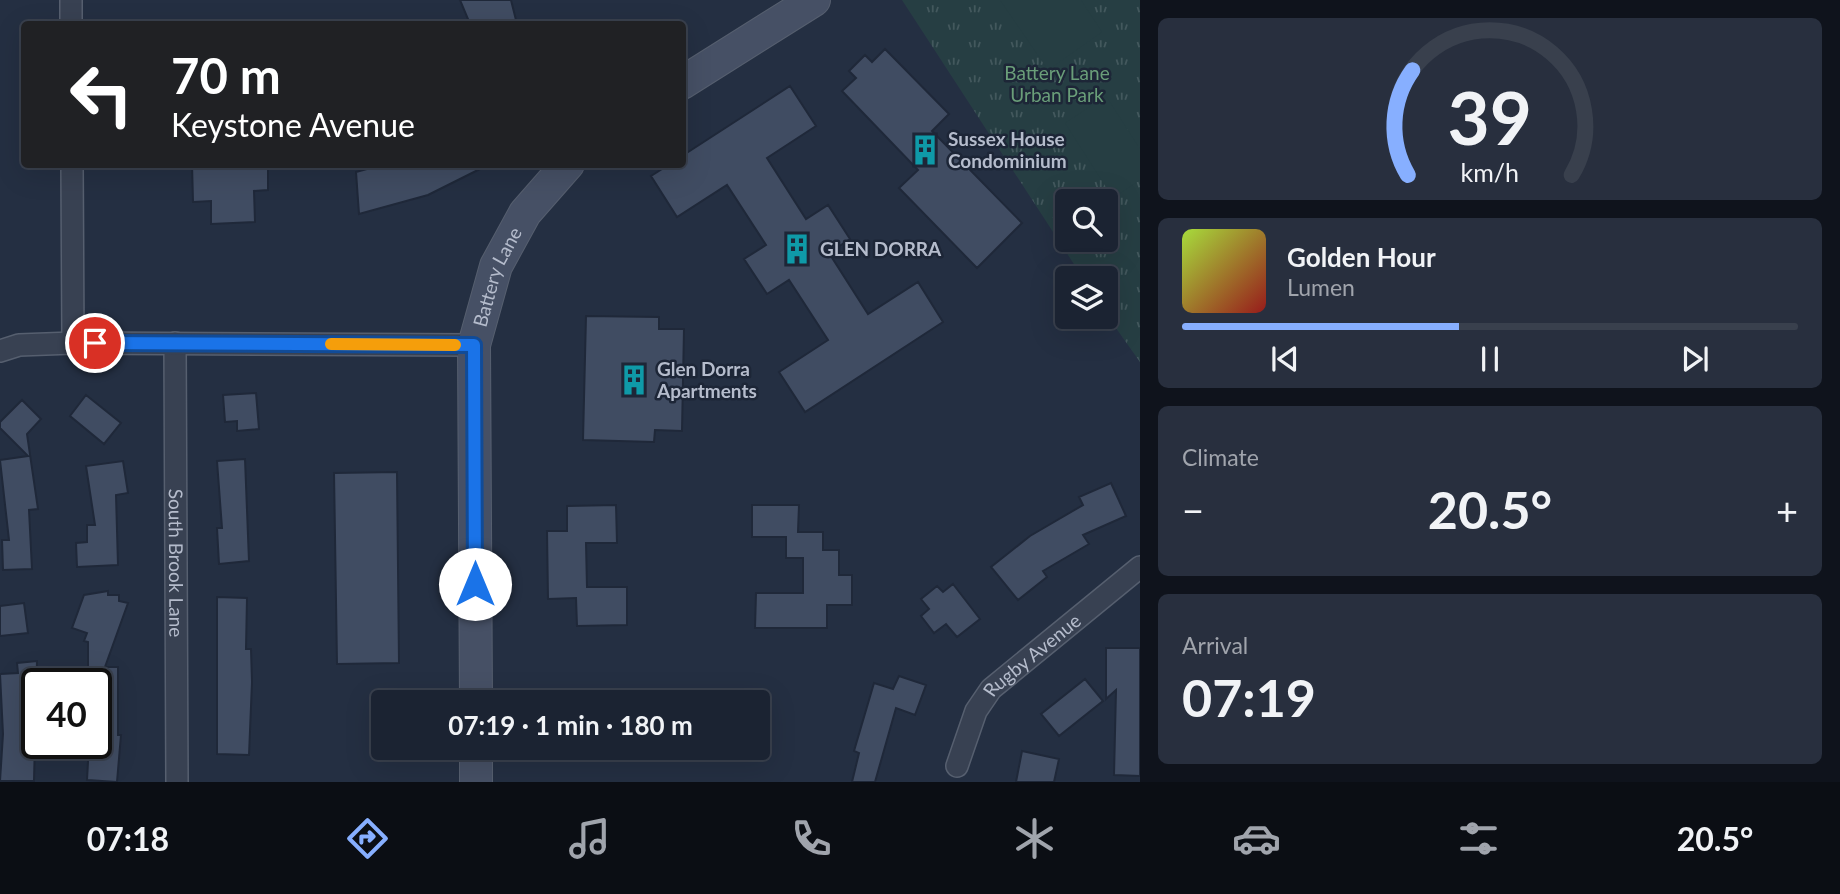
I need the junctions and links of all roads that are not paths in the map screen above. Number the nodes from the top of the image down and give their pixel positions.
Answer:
1 (71, 0) edge
2 (814, 0) edge
3 (71, 21) edge
4 (686, 80) edge
5 (72, 168) edge
6 (564, 168) edge
7 (73, 343) junction
8 (175, 343) junction
9 (474, 345) junction
10 (0, 351) edge
11 (1140, 567) edge
12 (476, 690) edge
13 (476, 760) edge
14 (957, 766) dead end
15 (177, 782) edge
16 (476, 782) edge

1 - 3 street
2 - 4 street
5 - 7 street
6 - 9 street, Battery Lane
7 - 8 street
7 - 10 street
8 - 9 street
8 - 15 street, South Brook Lane
9 - 12 street, Battery Lane
11 - 14 street, Rugby Avenue
13 - 16 street

